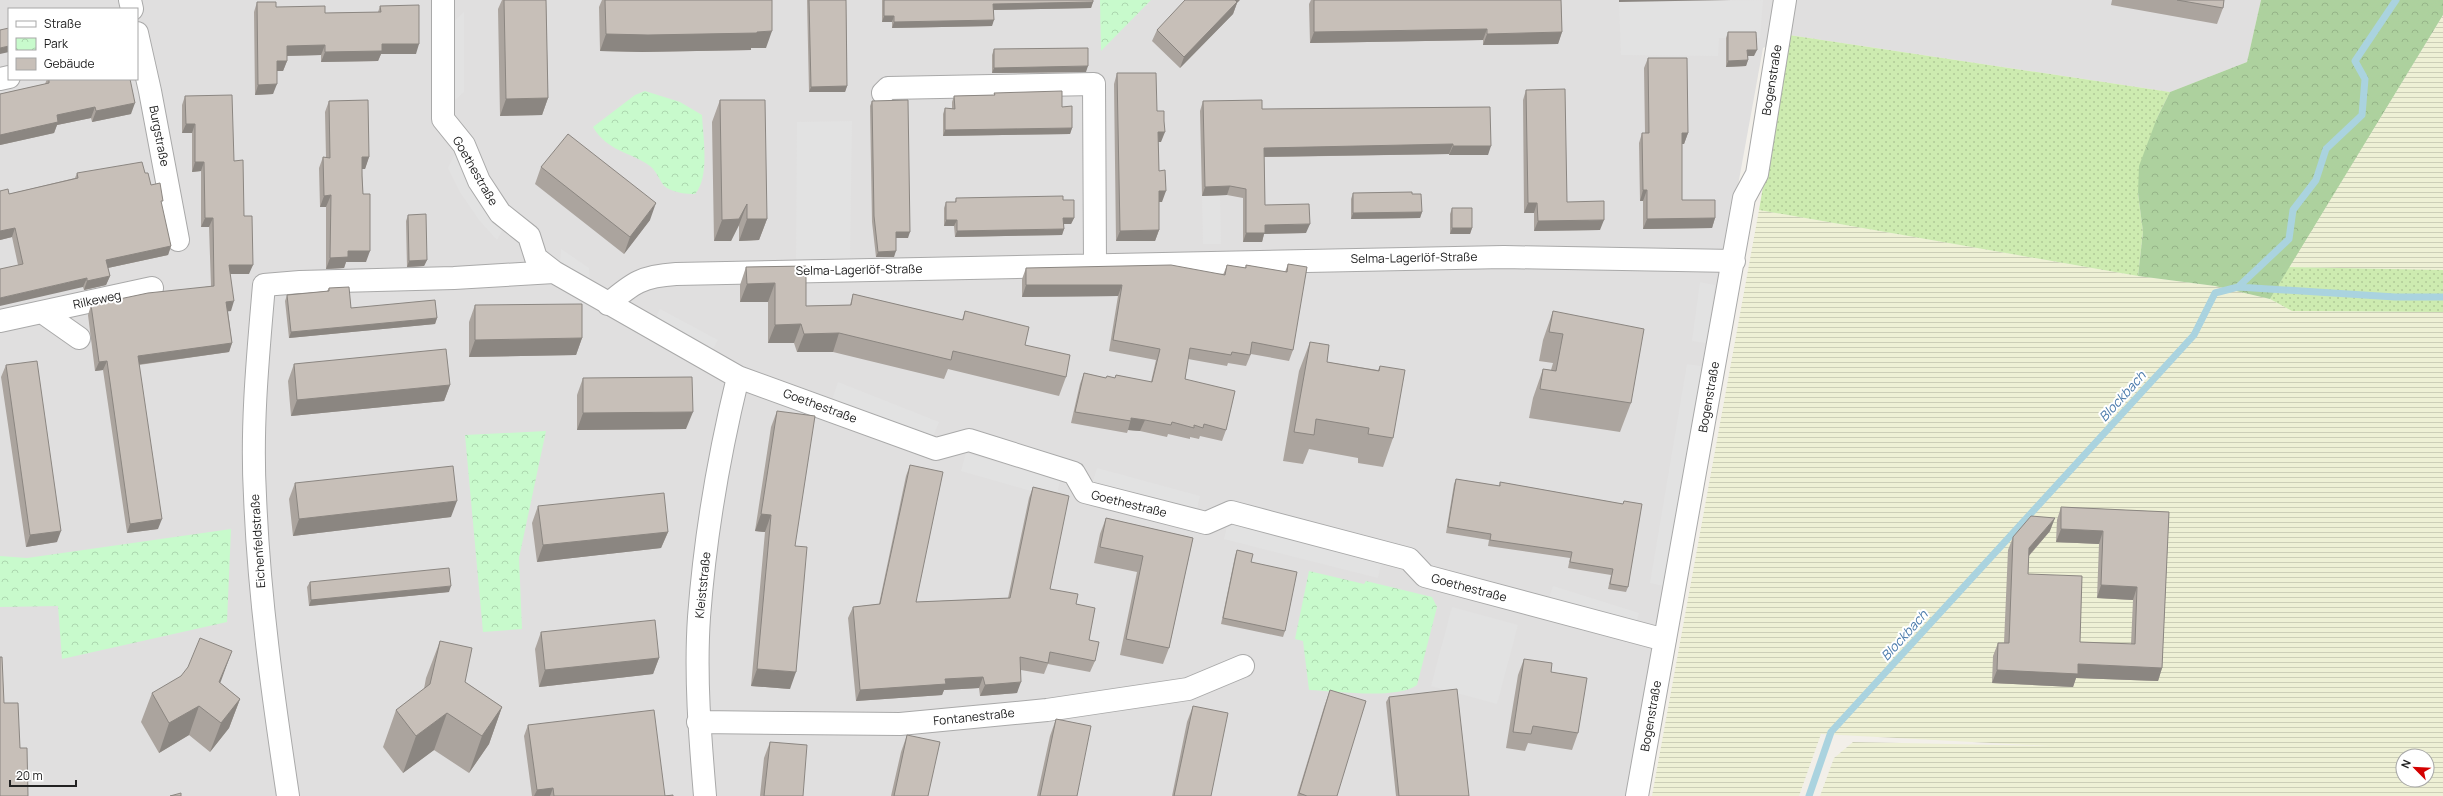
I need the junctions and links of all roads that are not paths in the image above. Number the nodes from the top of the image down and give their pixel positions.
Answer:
1 (443, 0) edge
2 (1785, 0) edge
3 (138, 43) edge
4 (883, 93) dead end
5 (178, 240) dead end
6 (1734, 261) junction
7 (1095, 264) junction
8 (554, 272) junction
9 (152, 288) dead end
10 (608, 304) junction
11 (42, 312) junction
12 (0, 321) edge
13 (79, 338) dead end
14 (738, 377) junction
15 (1665, 640) junction
16 (1243, 666) dead end
17 (698, 722) junction
18 (288, 796) edge
19 (705, 796) edge
20 (1637, 796) edge

1 - 8 street, Goethestraße
2 - 6 street, Bogenstraße
3 - 5 street, Burgstraße
4 - 7 street
6 - 7 street, Selma-Lagerlöf-Straße
6 - 15 street, Bogenstraße
7 - 10 street, Selma-Lagerlöf-Straße
8 - 10 street, Goethestraße
8 - 18 street, Eichenfeldstraße
9 - 11 street, Rilkeweg
10 - 14 street, Goethestraße
11 - 12 street, Rilkeweg
11 - 13 street
14 - 15 street, Goethestraße
14 - 17 street, Kleiststraße
15 - 20 street, Bogenstraße
16 - 17 street, Fontanestraße
17 - 19 street, Kleiststraße

